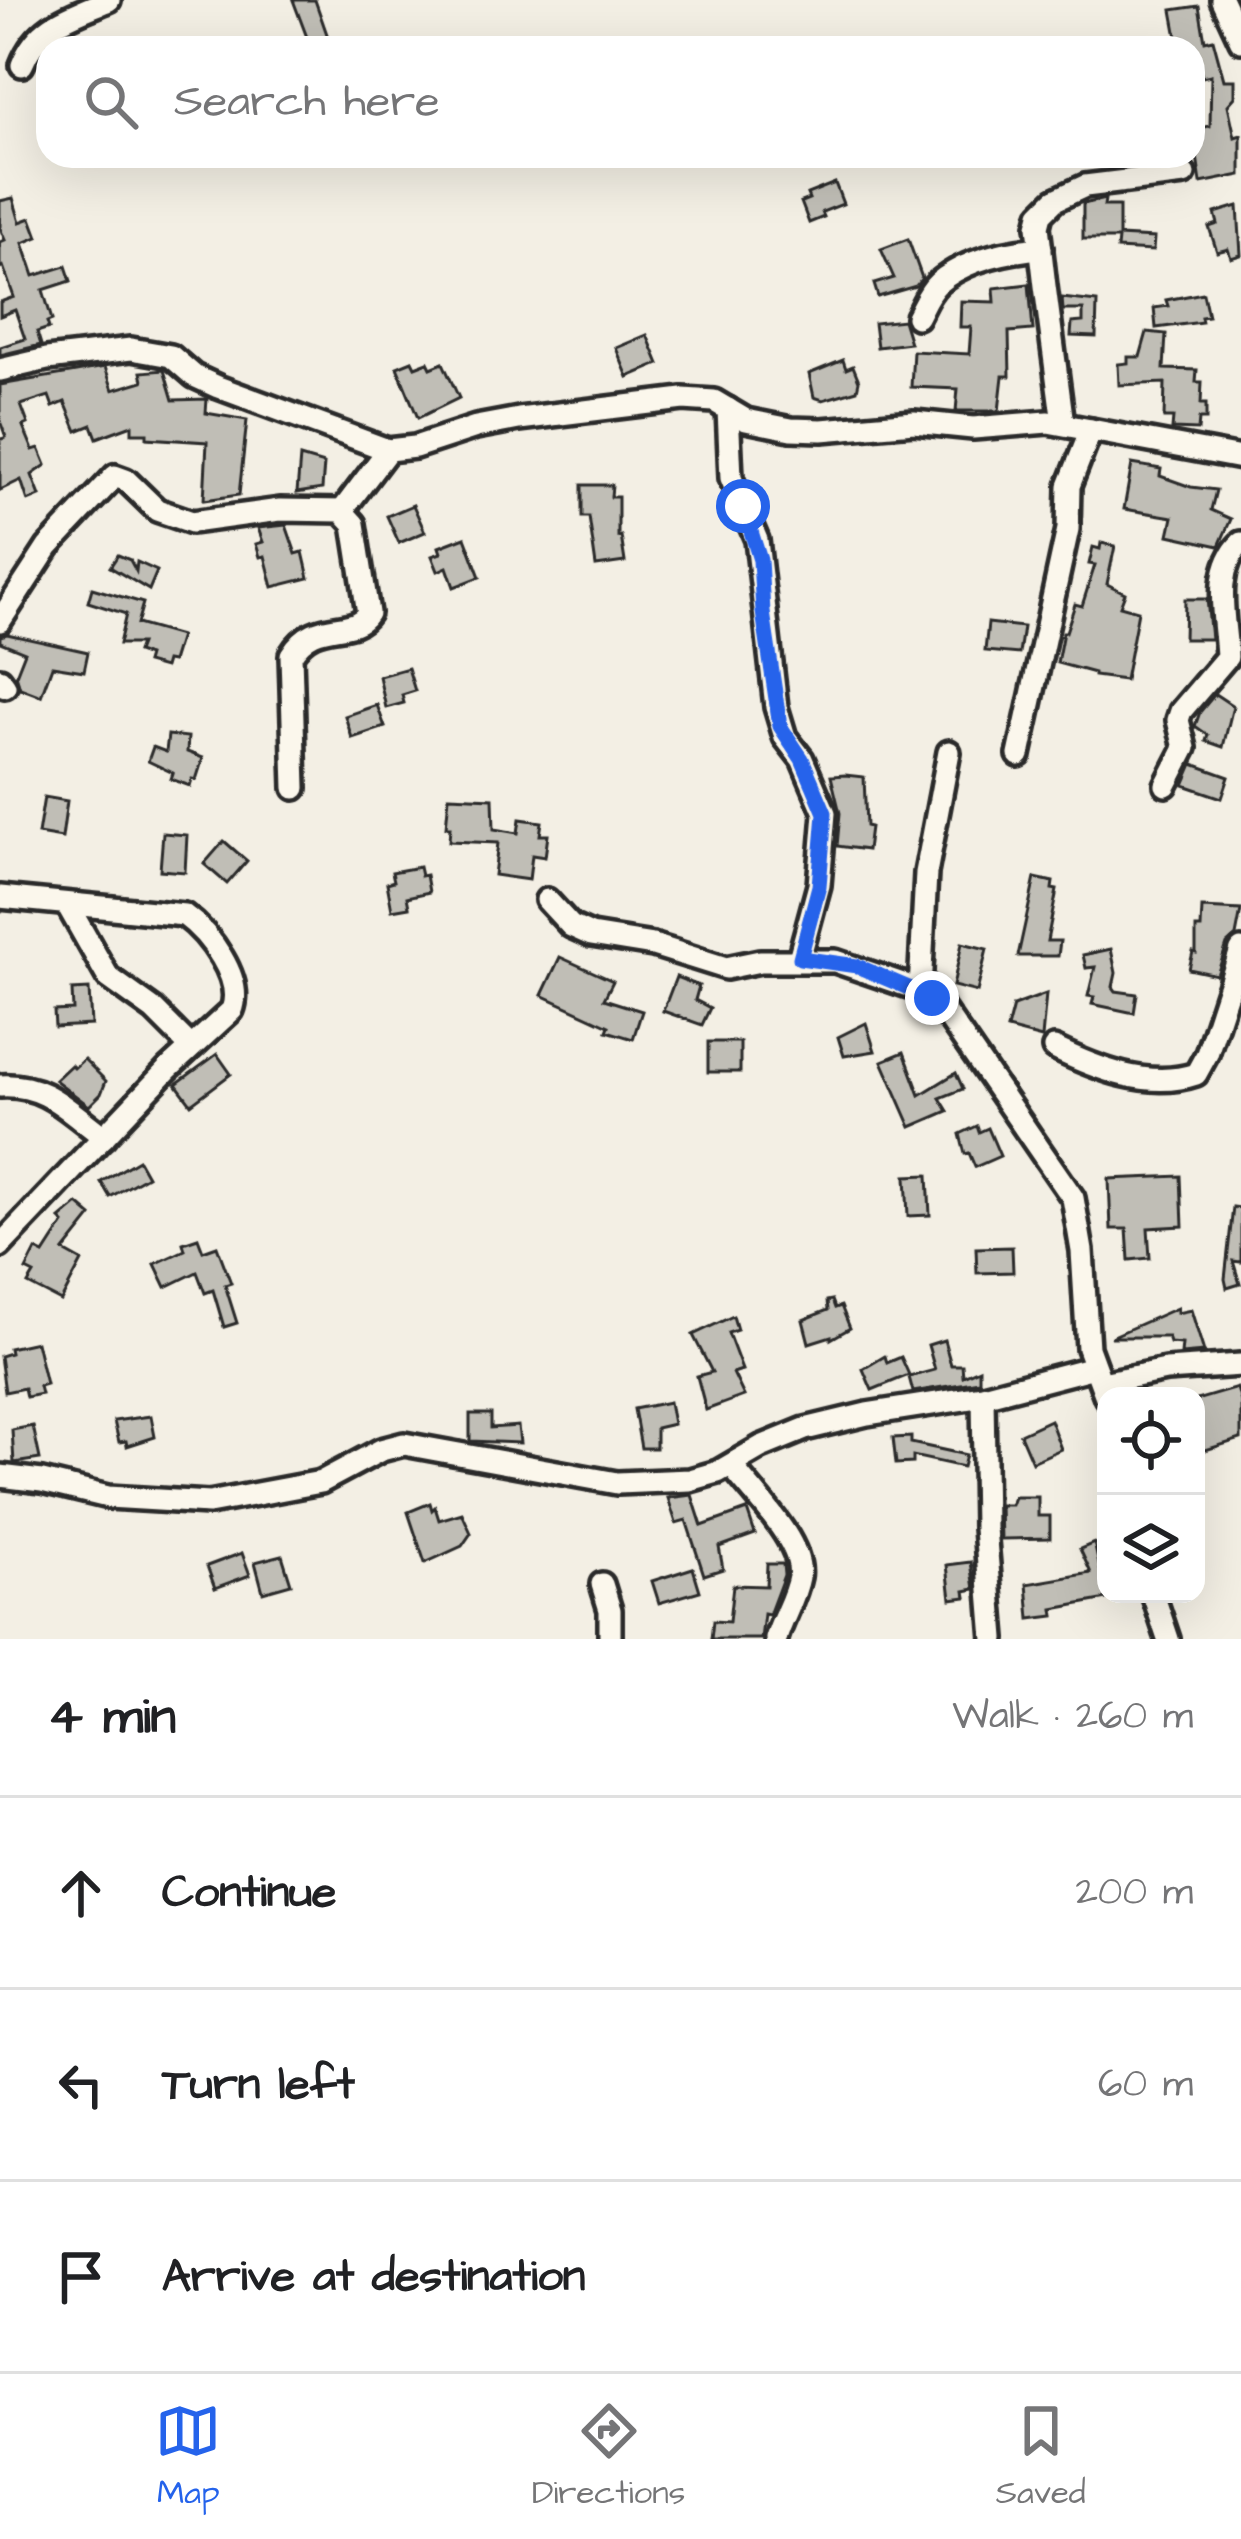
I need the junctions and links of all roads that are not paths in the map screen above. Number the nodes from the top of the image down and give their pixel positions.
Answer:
1 (109, 0) edge
2 (1222, 0) edge
3 (39, 36) edge
4 (36, 41) edge
5 (1241, 41) edge
6 (22, 65) dead end
7 (1184, 174) dead end
8 (1041, 248) junction
9 (917, 317) dead end
10 (0, 370) edge
11 (728, 409) junction
12 (1063, 424) junction
13 (1091, 430) junction
14 (388, 450) junction
15 (1241, 458) edge
16 (342, 511) junction
17 (1241, 544) edge
18 (0, 621) edge
19 (949, 752) dead end
20 (1019, 755) dead end
21 (1166, 785) dead end
22 (295, 788) dead end
23 (0, 897) edge
24 (547, 900) dead end
25 (68, 906) junction
26 (1241, 950) edge
27 (800, 958) junction
28 (920, 990) junction
29 (191, 1048) junction
30 (1054, 1048) dead end
31 (0, 1086) edge
32 (104, 1137) junction
33 (0, 1246) edge
34 (1241, 1365) edge
35 (1100, 1383) edge
36 (983, 1396) junction
37 (732, 1466) junction
38 (0, 1476) edge
39 (602, 1584) dead end
40 (1157, 1603) edge
41 (610, 1639) edge
42 (776, 1639) edge
43 (994, 1639) edge
44 (1168, 1639) edge

1 - 3 street
2 - 5 street
4 - 6 street
7 - 8 street
8 - 9 street
8 - 12 street
10 - 14 street
11 - 12 street
11 - 14 street
11 - 27 street
12 - 13 street
13 - 15 street
13 - 20 street
14 - 16 street
16 - 18 street
16 - 22 street
17 - 21 street
19 - 28 street
23 - 25 street
24 - 27 street
25 - 29 street
25 - 29 street
26 - 30 street
27 - 28 street
28 - 35 street
29 - 32 street
31 - 32 street
32 - 33 street
34 - 35 street
35 - 36 street
36 - 37 street
36 - 43 street
37 - 38 street
37 - 42 street
39 - 41 street
40 - 44 street

